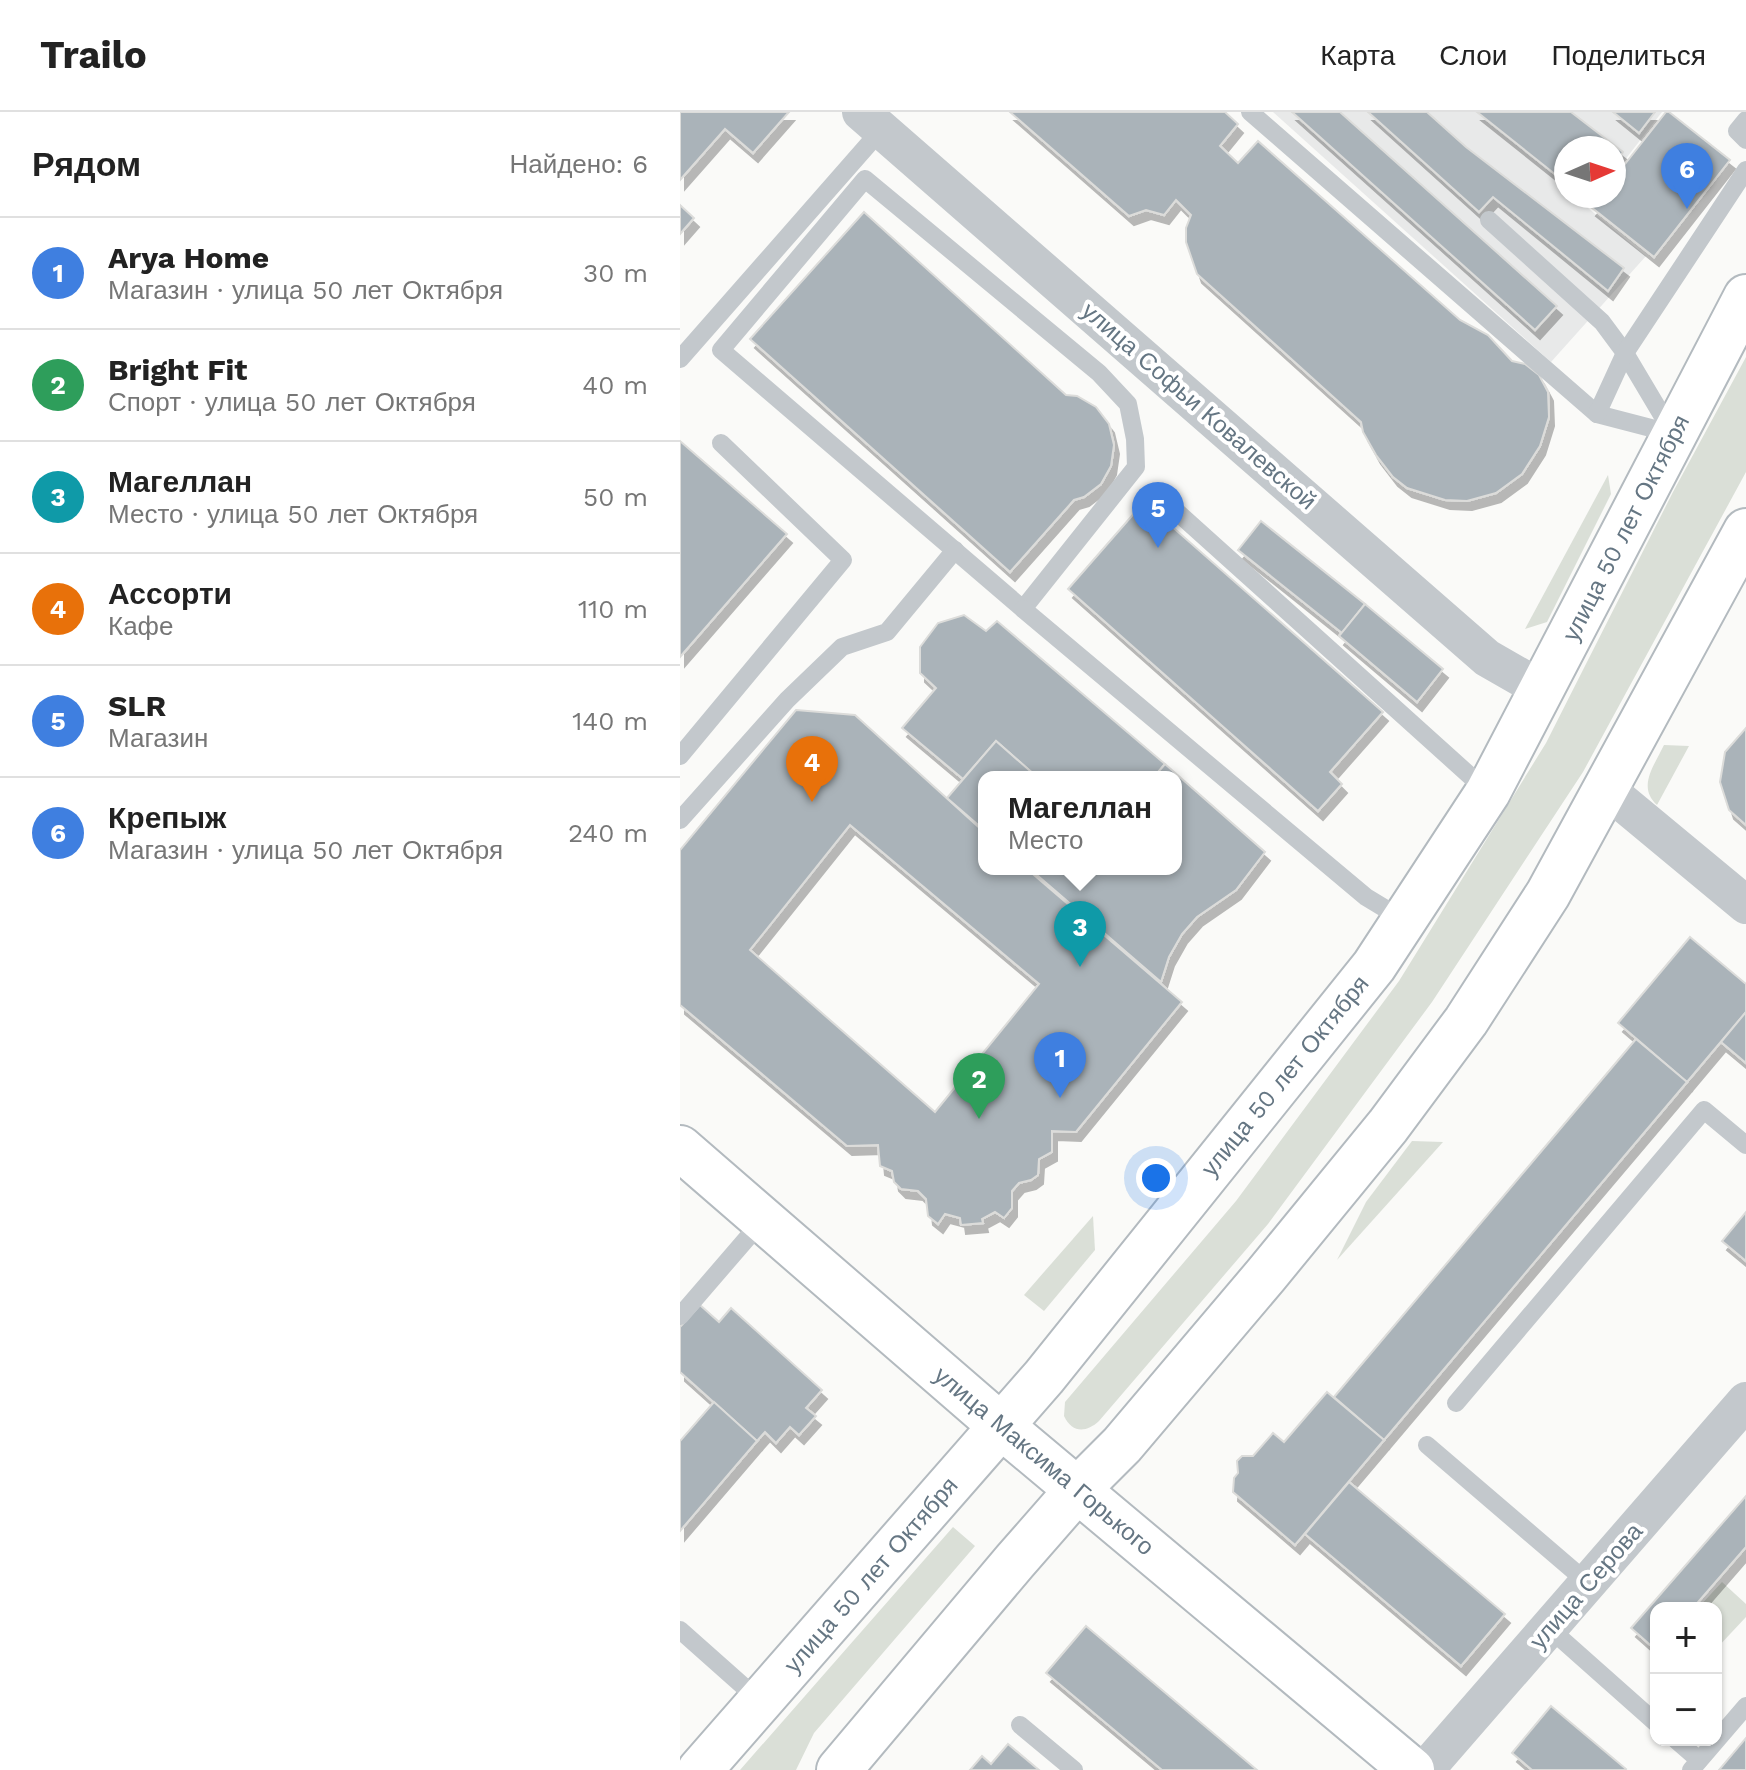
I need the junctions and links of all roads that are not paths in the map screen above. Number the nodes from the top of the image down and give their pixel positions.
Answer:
1 (1250, 112) edge
2 (1746, 120) edge
3 (871, 121) edge
4 (1746, 140) edge
5 (1746, 170) edge
6 (1489, 220) dead end
7 (1746, 297) edge
8 (1625, 353) junction
9 (680, 359) edge
10 (1597, 414) junction
11 (1674, 434) junction
12 (721, 443) dead end
13 (1176, 511) dead end
14 (1746, 531) edge
15 (955, 550) junction
16 (1023, 609) junction
17 (1543, 690) junction
18 (680, 756) edge
19 (1605, 788) junction
20 (1488, 792) junction
21 (680, 820) edge
22 (1746, 905) edge
23 (1404, 920) junction
24 (1746, 1145) edge
25 (680, 1148) edge
26 (762, 1221) junction
27 (680, 1316) edge
28 (1746, 1401) edge
29 (1456, 1403) dead end
30 (1001, 1426) junction
31 (1427, 1445) dead end
32 (1078, 1489) junction
33 (1588, 1583) junction
34 (1549, 1628) junction
35 (680, 1630) edge
36 (760, 1701) junction
37 (1746, 1706) edge
38 (1650, 1718) edge
39 (1020, 1725) dead end
40 (1681, 1746) edge
41 (1695, 1765) edge
42 (700, 1770) edge
43 (839, 1770) edge
44 (1074, 1770) edge
45 (1412, 1770) edge
46 (1425, 1770) edge

1 - 10 lane
2 - 4 lane
3 - 9 lane
3 - 17 street, улица Софьи Ковалевской
5 - 8 lane
6 - 8 lane
7 - 11 main road, улица 50 лет Октября
8 - 10 lane
8 - 11 lane
10 - 11 lane
11 - 17 main road, улица 50 лет Октября
12 - 18 lane
13 - 20 lane
14 - 19 main road
15 - 16 lane
15 - 16 lane
15 - 21 lane
16 - 23 lane
17 - 20 main road, улица 50 лет Октября
19 - 22 street
19 - 32 main road
20 - 23 main road, улица 50 лет Октября
23 - 30 main road, улица 50 лет Октября
24 - 29 lane
25 - 26 main road, улица Максима Горького
26 - 27 lane
26 - 30 main road, улица Максима Горького
28 - 33 street, улица Серова
30 - 32 main road, улица Максима Горького
30 - 36 main road, улица 50 лет Октября
31 - 33 lane
32 - 43 main road
32 - 45 main road, улица Максима Горького
33 - 34 street, улица Серова
34 - 38 lane
34 - 46 street, улица Серова
35 - 36 lane
36 - 42 main road, улица 50 лет Октября
37 - 41 lane
39 - 44 lane
40 - 41 lane

